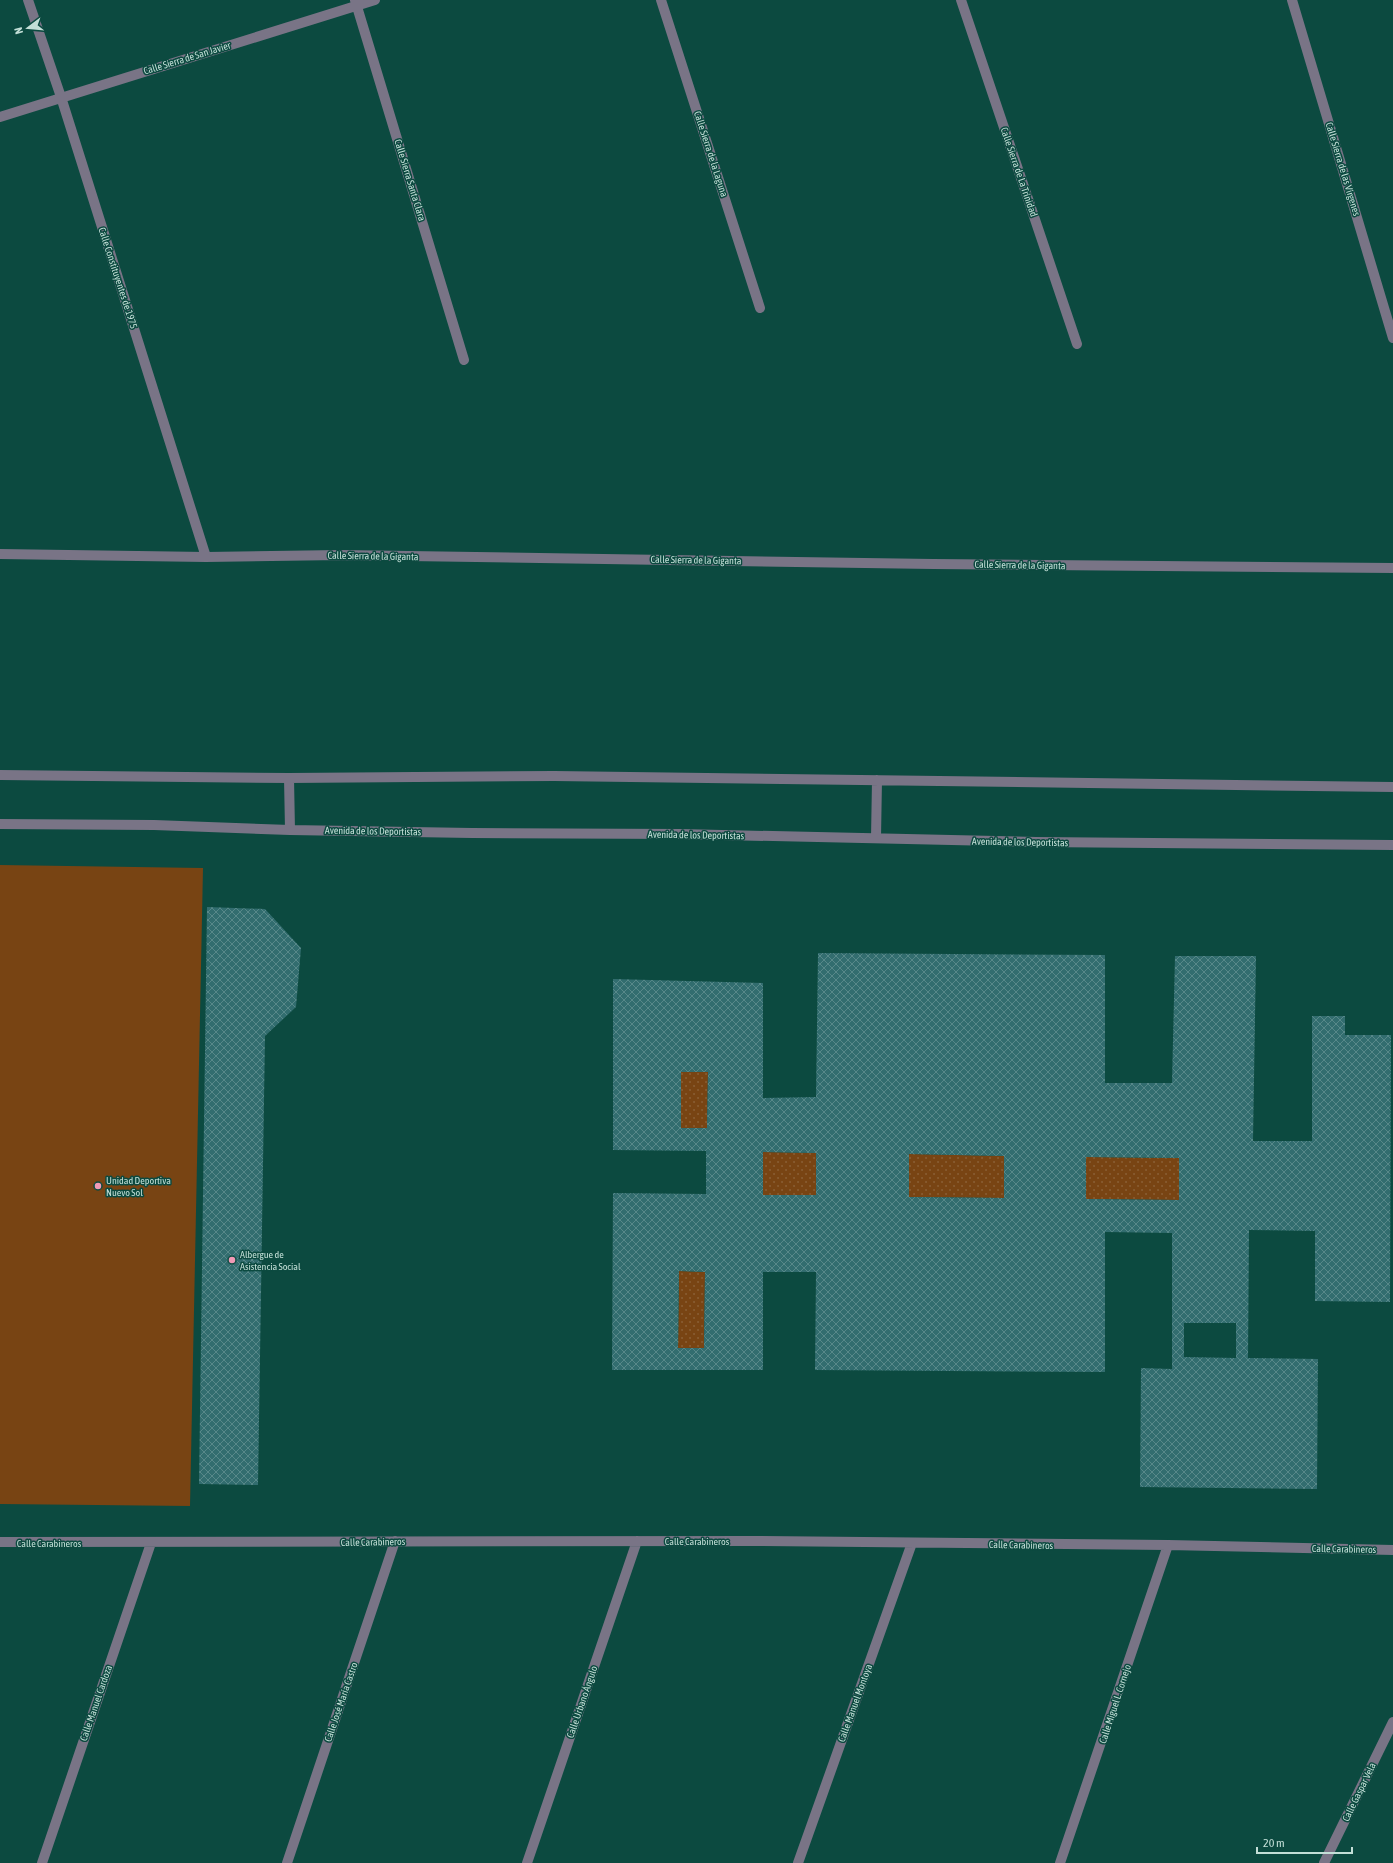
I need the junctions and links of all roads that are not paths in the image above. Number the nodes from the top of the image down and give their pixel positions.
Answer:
1 (28, 0) edge
2 (375, 0) edge
3 (661, 0) edge
4 (961, 0) edge
5 (1292, 0) edge
6 (356, 3) edge
7 (60, 97) junction
8 (0, 117) edge
9 (760, 308) dead end
10 (1393, 338) edge
11 (1077, 344) dead end
12 (464, 360) dead end
13 (0, 554) edge
14 (206, 556) junction
15 (1393, 568) edge
16 (0, 775) edge
17 (289, 778) junction
18 (877, 780) junction
19 (1393, 787) edge
20 (0, 824) edge
21 (290, 830) junction
22 (876, 838) junction
23 (1393, 846) edge
24 (395, 1541) junction
25 (638, 1541) junction
26 (0, 1542) edge
27 (151, 1543) junction
28 (912, 1543) junction
29 (1168, 1545) junction
30 (1393, 1550) edge
31 (1393, 1722) edge
32 (42, 1863) edge
33 (287, 1863) edge
34 (527, 1863) edge
35 (798, 1863) edge
36 (1060, 1863) edge
37 (1324, 1863) edge

1 - 7 street, Calle Constituyentes de 1975
2 - 6 street, Calle Sierra de San Javier
3 - 9 street, Calle Sierra de la Laguna
4 - 11 street, Calle Sierra de La Trinidad
5 - 10 street, Calle Sierra de las Vírgenes
6 - 7 street, Calle Sierra de San Javier
6 - 12 street, Calle Sierra Santa Clara
7 - 8 street, Calle Sierra de San Javier
7 - 14 street, Calle Constituyentes de 1975
13 - 14 street, Calle Sierra de la Giganta
14 - 15 street, Calle Sierra de la Giganta
16 - 17 street
17 - 18 street
17 - 21 street
18 - 19 street
18 - 22 street
20 - 21 street, Avenida de los Deportistas
21 - 22 street, Avenida de los Deportistas
22 - 23 street, Avenida de los Deportistas
24 - 25 street, Calle Carabineros
24 - 27 street, Calle Carabineros
24 - 33 street, Calle José María Castro
25 - 28 street, Calle Carabineros
25 - 34 street, Calle Urbano Ángulo
26 - 27 street, Calle Carabineros
27 - 32 street, Calle Manuel Cardoza
28 - 29 street, Calle Carabineros
28 - 35 street, Calle Manuel Montoya
29 - 30 street, Calle Carabineros
29 - 36 street, Calle Miguel L. Cornejo
31 - 37 street, Calle Gaspar Vela

